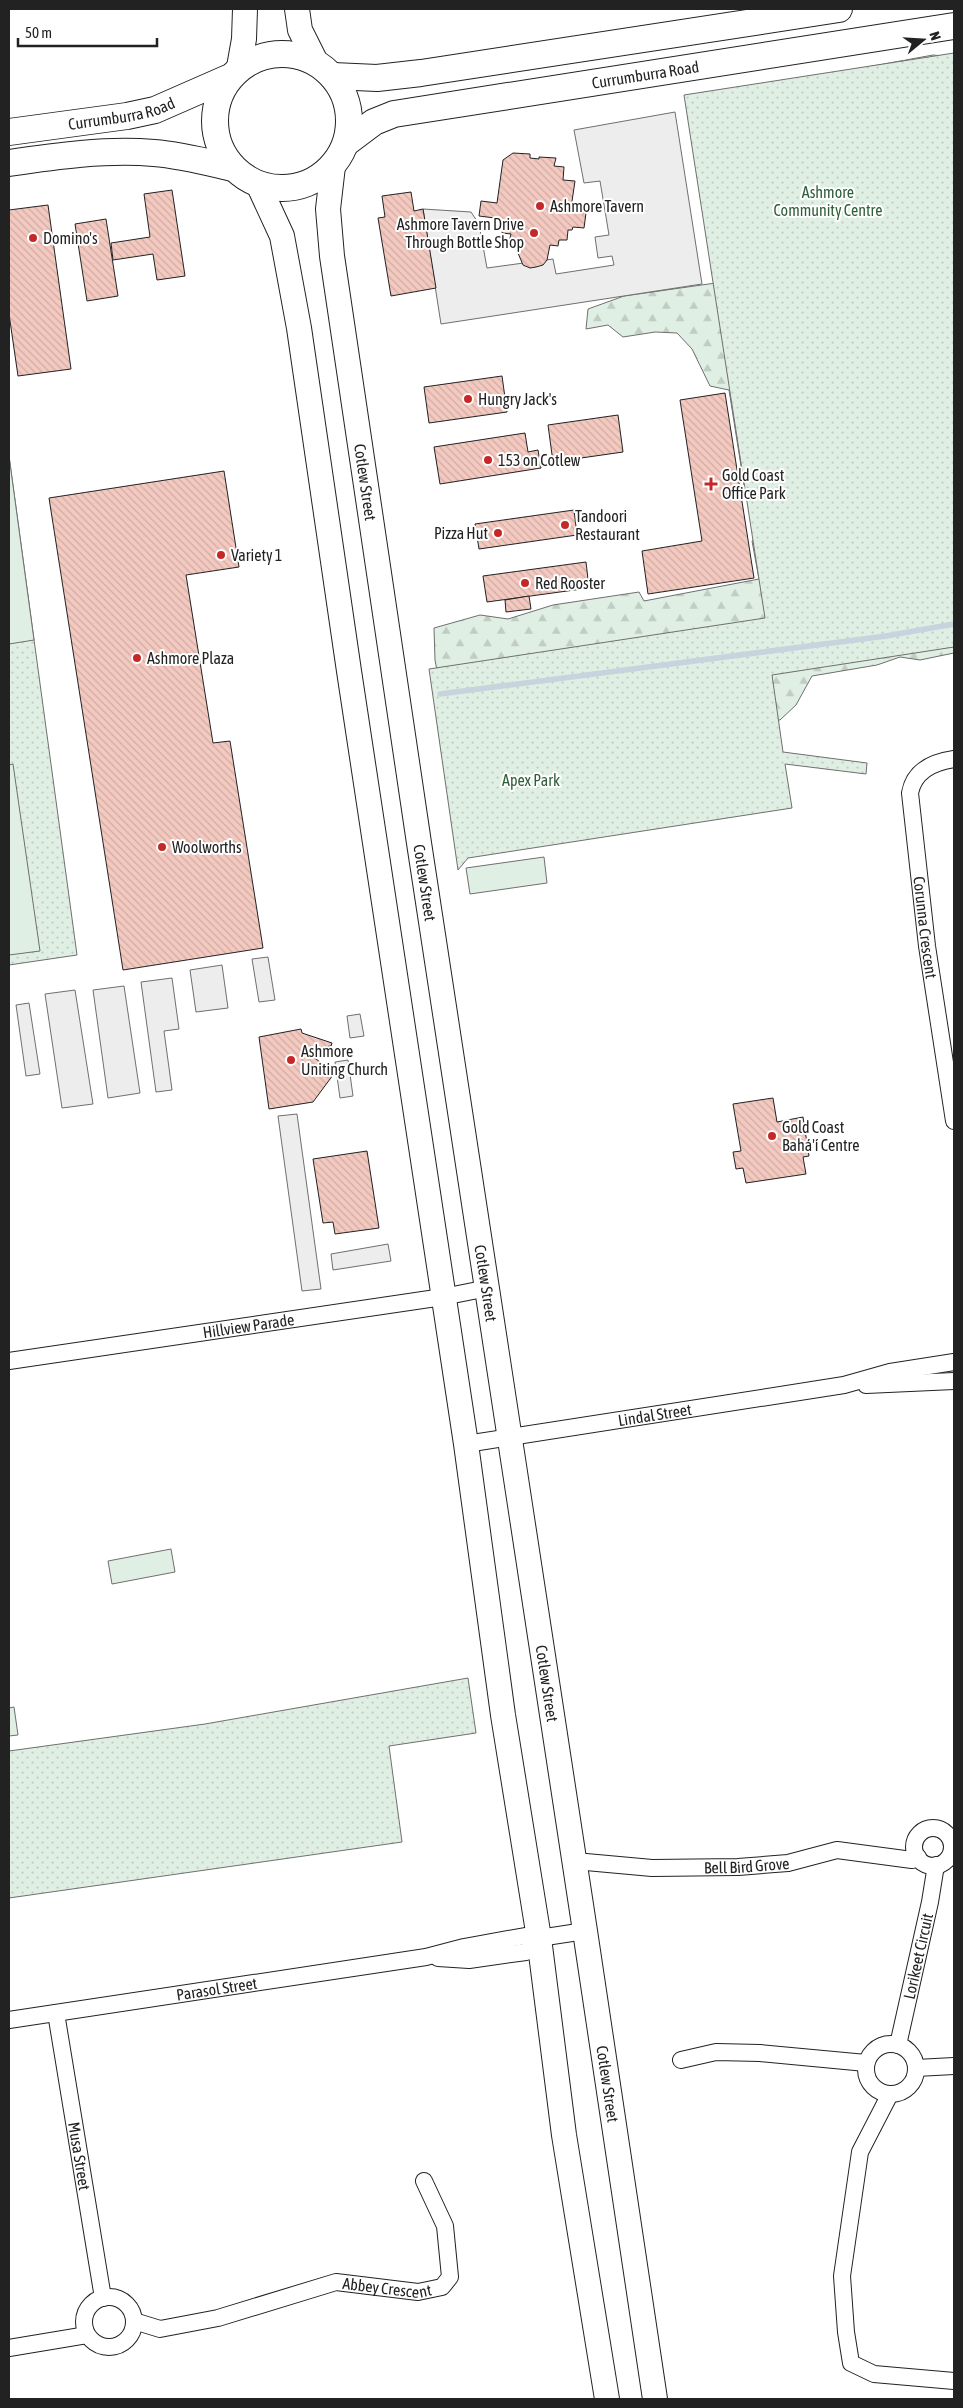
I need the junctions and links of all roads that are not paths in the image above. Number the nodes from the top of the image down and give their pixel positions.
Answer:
1 (245, 9) edge
2 (297, 9) edge
3 (839, 9) edge
4 (954, 26) edge
5 (324, 69) junction
6 (234, 73) junction
7 (9, 132) edge
8 (346, 143) junction
9 (9, 163) edge
10 (333, 166) junction
11 (233, 168) junction
12 (258, 184) junction
13 (954, 759) edge
14 (954, 1121) edge
15 (488, 1288) junction
16 (443, 1297) junction
17 (9, 1361) edge
18 (954, 1362) edge
19 (954, 1381) edge
20 (844, 1385) junction
21 (510, 1437) junction
22 (466, 1444) junction
23 (953, 1842) edge
24 (918, 1857) junction
25 (575, 1861) junction
26 (936, 1865) junction
27 (585, 1931) junction
28 (539, 1938) junction
29 (56, 2013) junction
30 (9, 2020) edge
31 (898, 2045) junction
32 (681, 2060) dead end
33 (866, 2063) junction
34 (954, 2066) edge
35 (916, 2068) junction
36 (890, 2094) junction
37 (424, 2181) dead end
38 (103, 2298) junction
39 (134, 2321) junction
40 (87, 2335) junction
41 (9, 2348) edge
42 (954, 2382) edge
43 (607, 2399) edge
44 (655, 2399) edge

1 - 6 main road
2 - 5 main road
3 - 5 main road, Currumburra Road
4 - 8 main road, Currumburra Road
5 - 6 main road
5 - 8 main road
6 - 7 main road, Currumburra Road
6 - 11 main road
8 - 10 main road
9 - 11 main road, Currumburra Road
10 - 12 main road
10 - 15 main road, Cotlew Street
11 - 12 main road
12 - 16 main road
13 - 14 street, Corunna Crescent
15 - 16 street, Hillview Parade
15 - 21 main road, Cotlew Street
16 - 17 street, Hillview Parade
16 - 22 main road
18 - 20 street, Lindal Street
19 - 20 street, Lindal Street
20 - 21 street, Lindal Street
21 - 22 street, Lindal Street
21 - 25 main road, Cotlew Street
22 - 28 main road
23 - 24 street
23 - 26 street
24 - 25 street, Bell Bird Grove
24 - 26 street
25 - 27 main road, Cotlew Street
26 - 31 street, Lorikeet Circuit
27 - 28 street, Parasol Street
27 - 44 main road, Cotlew Street
28 - 29 street, Parasol Street
28 - 43 main road
29 - 30 street, Parasol Street
29 - 38 street, Musa Street
31 - 33 street
31 - 35 street
32 - 33 street
33 - 36 street
34 - 35 street
35 - 36 street
36 - 42 street
37 - 39 street, Abbey Crescent
38 - 39 street
38 - 40 street
39 - 40 street
40 - 41 street

